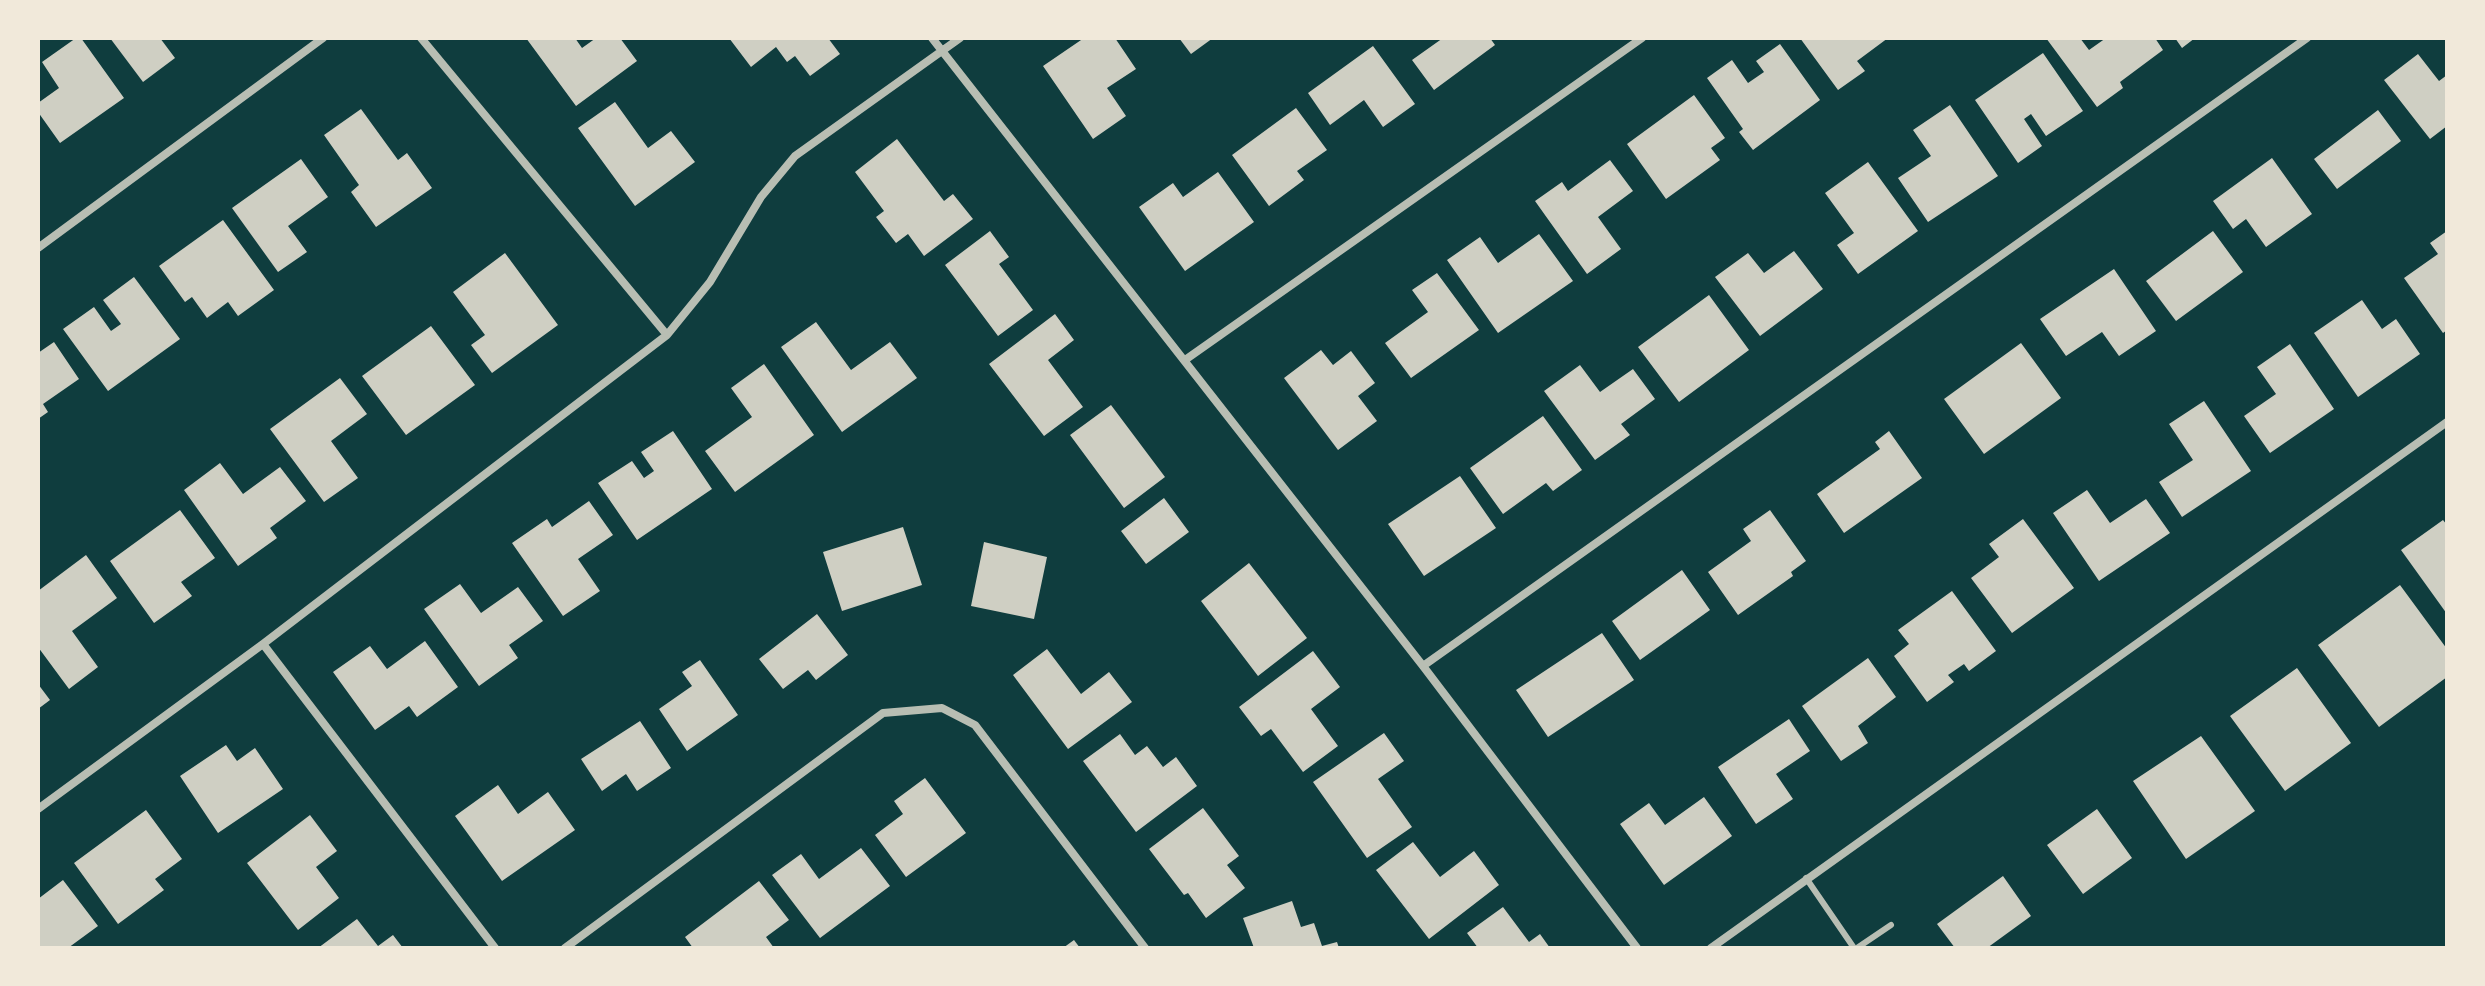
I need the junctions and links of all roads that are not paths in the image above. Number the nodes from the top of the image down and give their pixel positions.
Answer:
1 (323, 38) edge
2 (421, 38) edge
3 (932, 38) edge
4 (960, 38) edge
5 (1642, 38) edge
6 (2307, 38) edge
7 (942, 51) junction
8 (38, 248) edge
9 (667, 335) junction
10 (1185, 360) junction
11 (2447, 422) edge
12 (263, 644) junction
13 (1423, 666) junction
14 (38, 809) edge
15 (1806, 878) junction
16 (1891, 925) dead end
17 (495, 948) edge
18 (565, 948) edge
19 (1145, 948) edge
20 (1637, 948) edge
21 (1711, 948) edge
22 (1856, 948) edge

1 - 8 street
2 - 9 street
3 - 7 street
4 - 7 street
5 - 10 street
6 - 13 street
7 - 9 street
7 - 10 street
9 - 12 street
10 - 13 street
11 - 15 street
12 - 14 street
12 - 17 street
13 - 20 street
15 - 21 street
15 - 22 lane
16 - 22 lane
18 - 19 street

